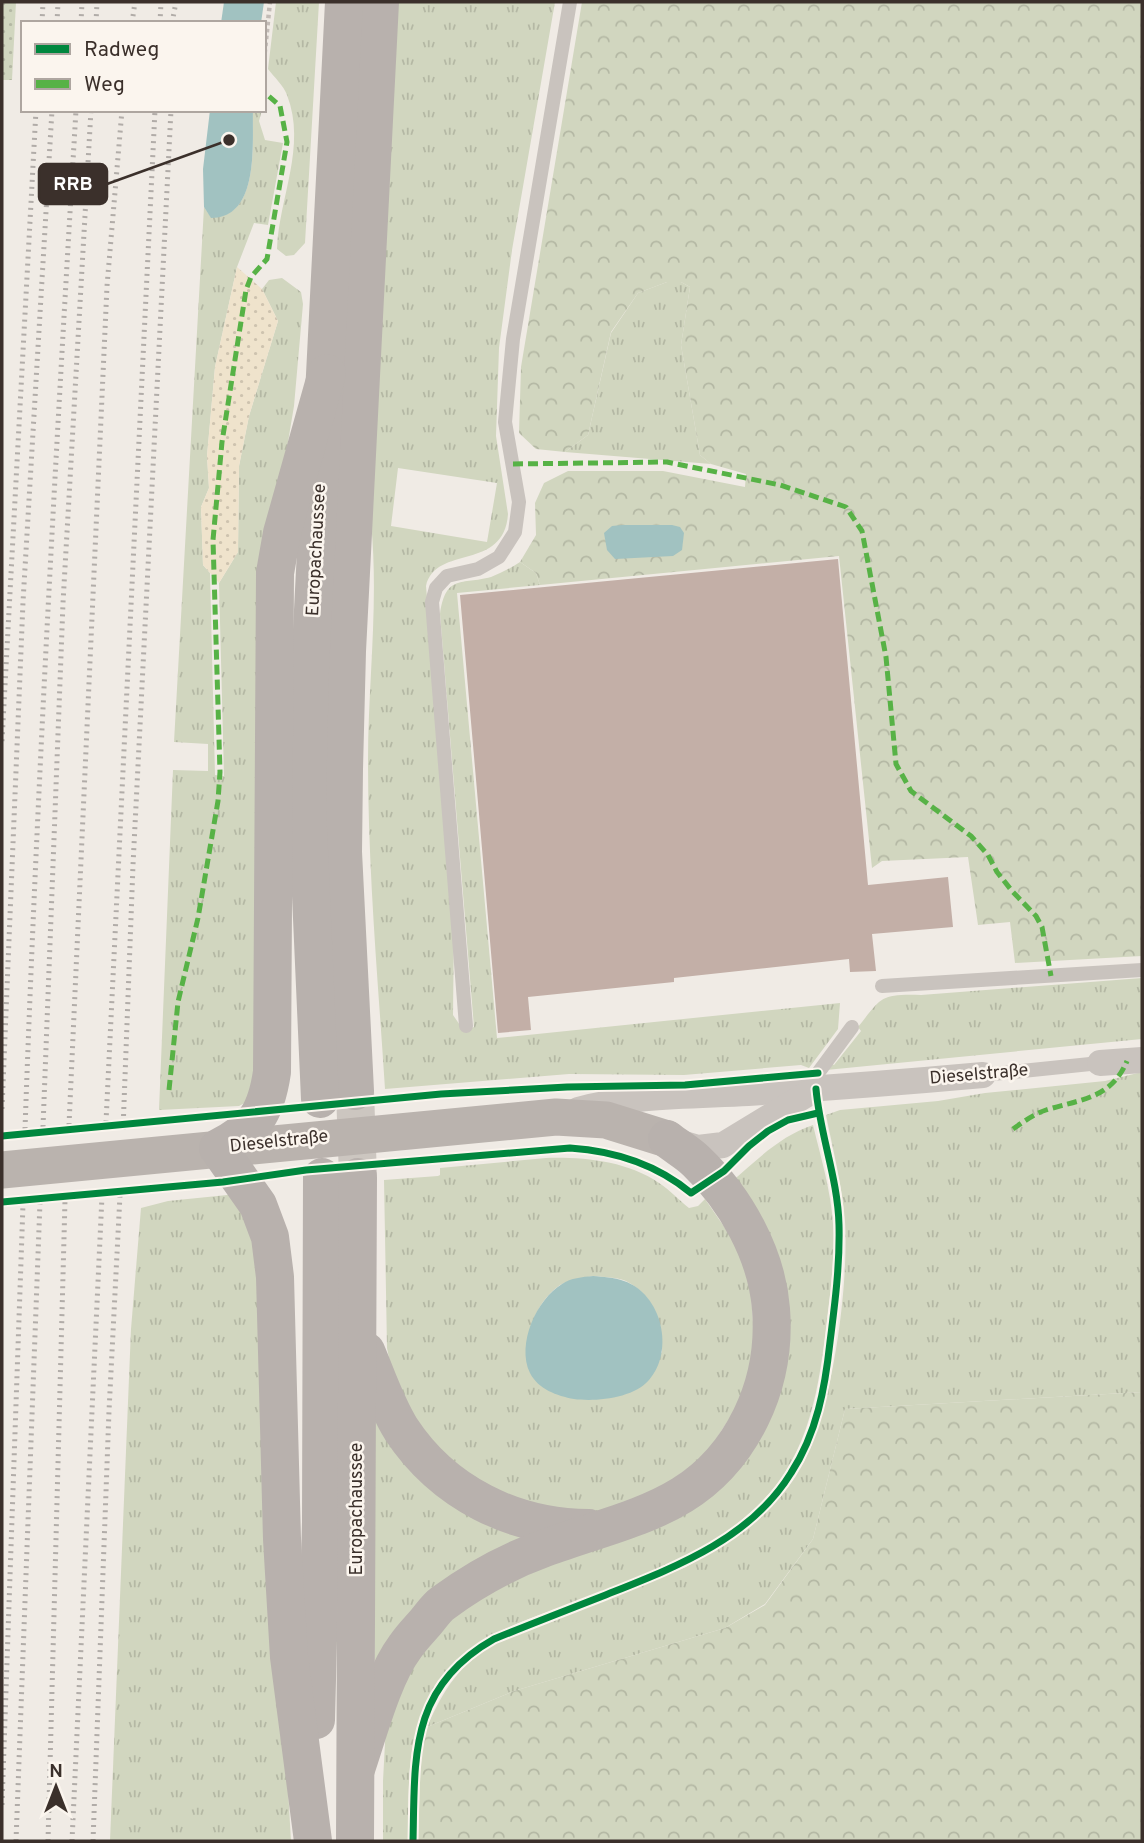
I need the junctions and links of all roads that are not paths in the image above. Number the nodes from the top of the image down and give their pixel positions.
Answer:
1 (344, 2) edge
2 (380, 2) edge
3 (570, 2) edge
4 (327, 373) junction
5 (1142, 970) edge
6 (882, 986) dead end
7 (466, 1026) dead end
8 (852, 1027) dead end
9 (1142, 1060) edge
10 (1100, 1063) joint
11 (983, 1075) joint
12 (816, 1089) junction
13 (556, 1117) junction
14 (667, 1139) junction
15 (218, 1148) junction
16 (2, 1170) edge
17 (358, 1330) junction
18 (612, 1527) junction
19 (356, 1769) junction
20 (313, 1841) edge
21 (355, 1841) edge

1 - 4 main road, Europachaussee
2 - 4 main road, Europachaussee
3 - 7 lane
4 - 15 main road
5 - 6 lane
8 - 12 lane
9 - 10 street, Dieselstraße
10 - 11 lane, Dieselstraße
11 - 12 street, Dieselstraße
12 - 13 street, Dieselstraße
12 - 14 street, Dieselstraße
13 - 14 street, Dieselstraße
13 - 15 street, Dieselstraße
14 - 18 main road
15 - 16 street, Dieselstraße
15 - 20 main road
17 - 18 main road
17 - 19 main road, Europachaussee
17 - 20 main road, Europachaussee
18 - 19 main road
19 - 21 main road, Europachaussee

